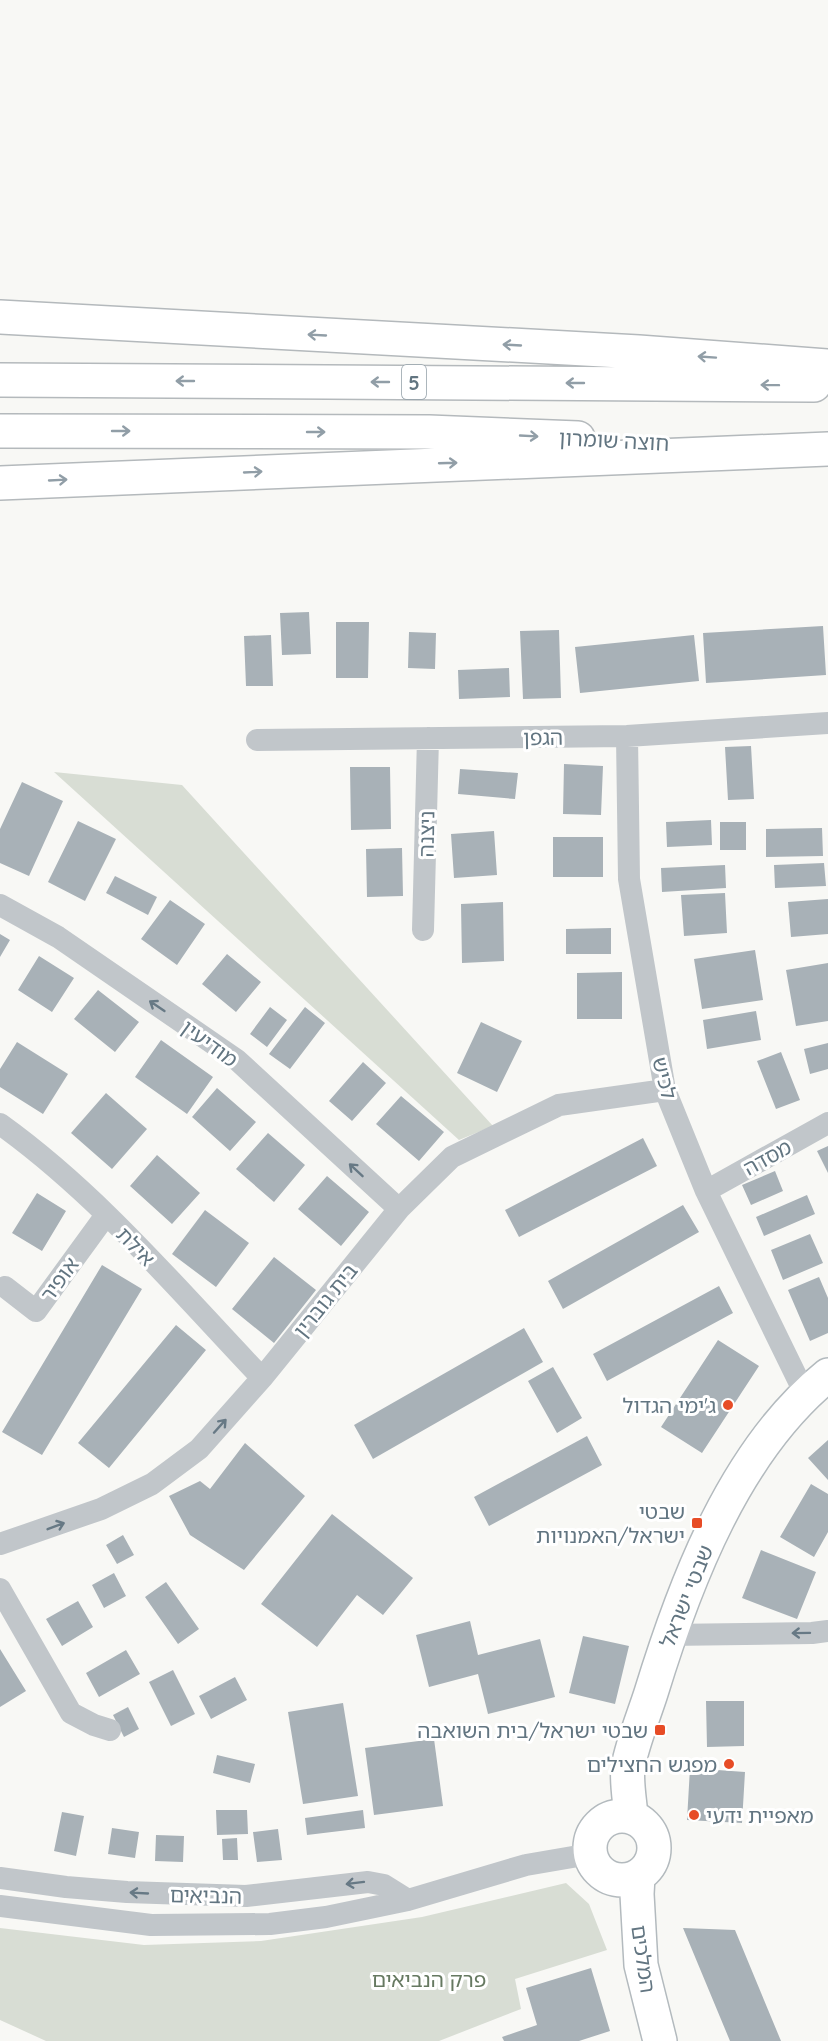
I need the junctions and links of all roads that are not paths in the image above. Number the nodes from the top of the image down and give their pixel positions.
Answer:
1 (0, 307) edge
2 (0, 316) edge
3 (172, 327) junction
4 (828, 366) edge
5 (0, 380) edge
6 (828, 385) edge
7 (0, 431) edge
8 (813, 448) edge
9 (0, 483) edge
10 (828, 723) edge
11 (627, 736) junction
12 (428, 738) junction
13 (257, 740) dead end
14 (0, 905) edge
15 (423, 930) dead end
16 (665, 1090) junction
17 (828, 1123) edge
18 (0, 1124) edge
19 (706, 1191) junction
20 (399, 1209) junction
21 (106, 1215) junction
22 (5, 1287) dead end
23 (262, 1378) junction
24 (816, 1385) edge
25 (0, 1544) edge
26 (0, 1589) edge
27 (828, 1631) edge
28 (668, 1635) junction
29 (110, 1730) dead end
30 (631, 1817) junction
31 (613, 1870) junction
32 (0, 1878) edge
33 (408, 1900) junction
34 (0, 1906) edge
35 (643, 2041) edge
36 (660, 2041) edge

1 - 3 main road
2 - 3 main road
4 -> 3 main road
6 -> 5 main road, 5
7 -> 8 main road, חוצה שומרון
9 -> 8 main road
10 - 11 street, הגפן
11 - 12 street, הגפן
11 - 16 street, לכיש
12 - 13 street, הגפן
12 - 15 street, ניצנה
20 -> 14 street, מודיעין
16 - 19 street, לכיש
16 - 20 street, בית גוברין
17 - 19 street, מסדה
18 - 21 street, אילת
19 - 24 street, לכיש
20 - 23 street, בית גוברין
21 - 22 street, אופיר
21 - 23 street, אילת
25 -> 23 street, בית גוברין
24 - 28 main road, שבטי ישראל
26 - 29 street
27 -> 28 street
28 - 30 main road, שבטי ישראל
30 - 31 main road
30 - 31 main road
31 - 33 street, הנביאים
31 - 35 main road, המלכים
31 - 36 main road, המלכים
33 -> 32 street, הנביאים
33 - 34 street, הנביאים

